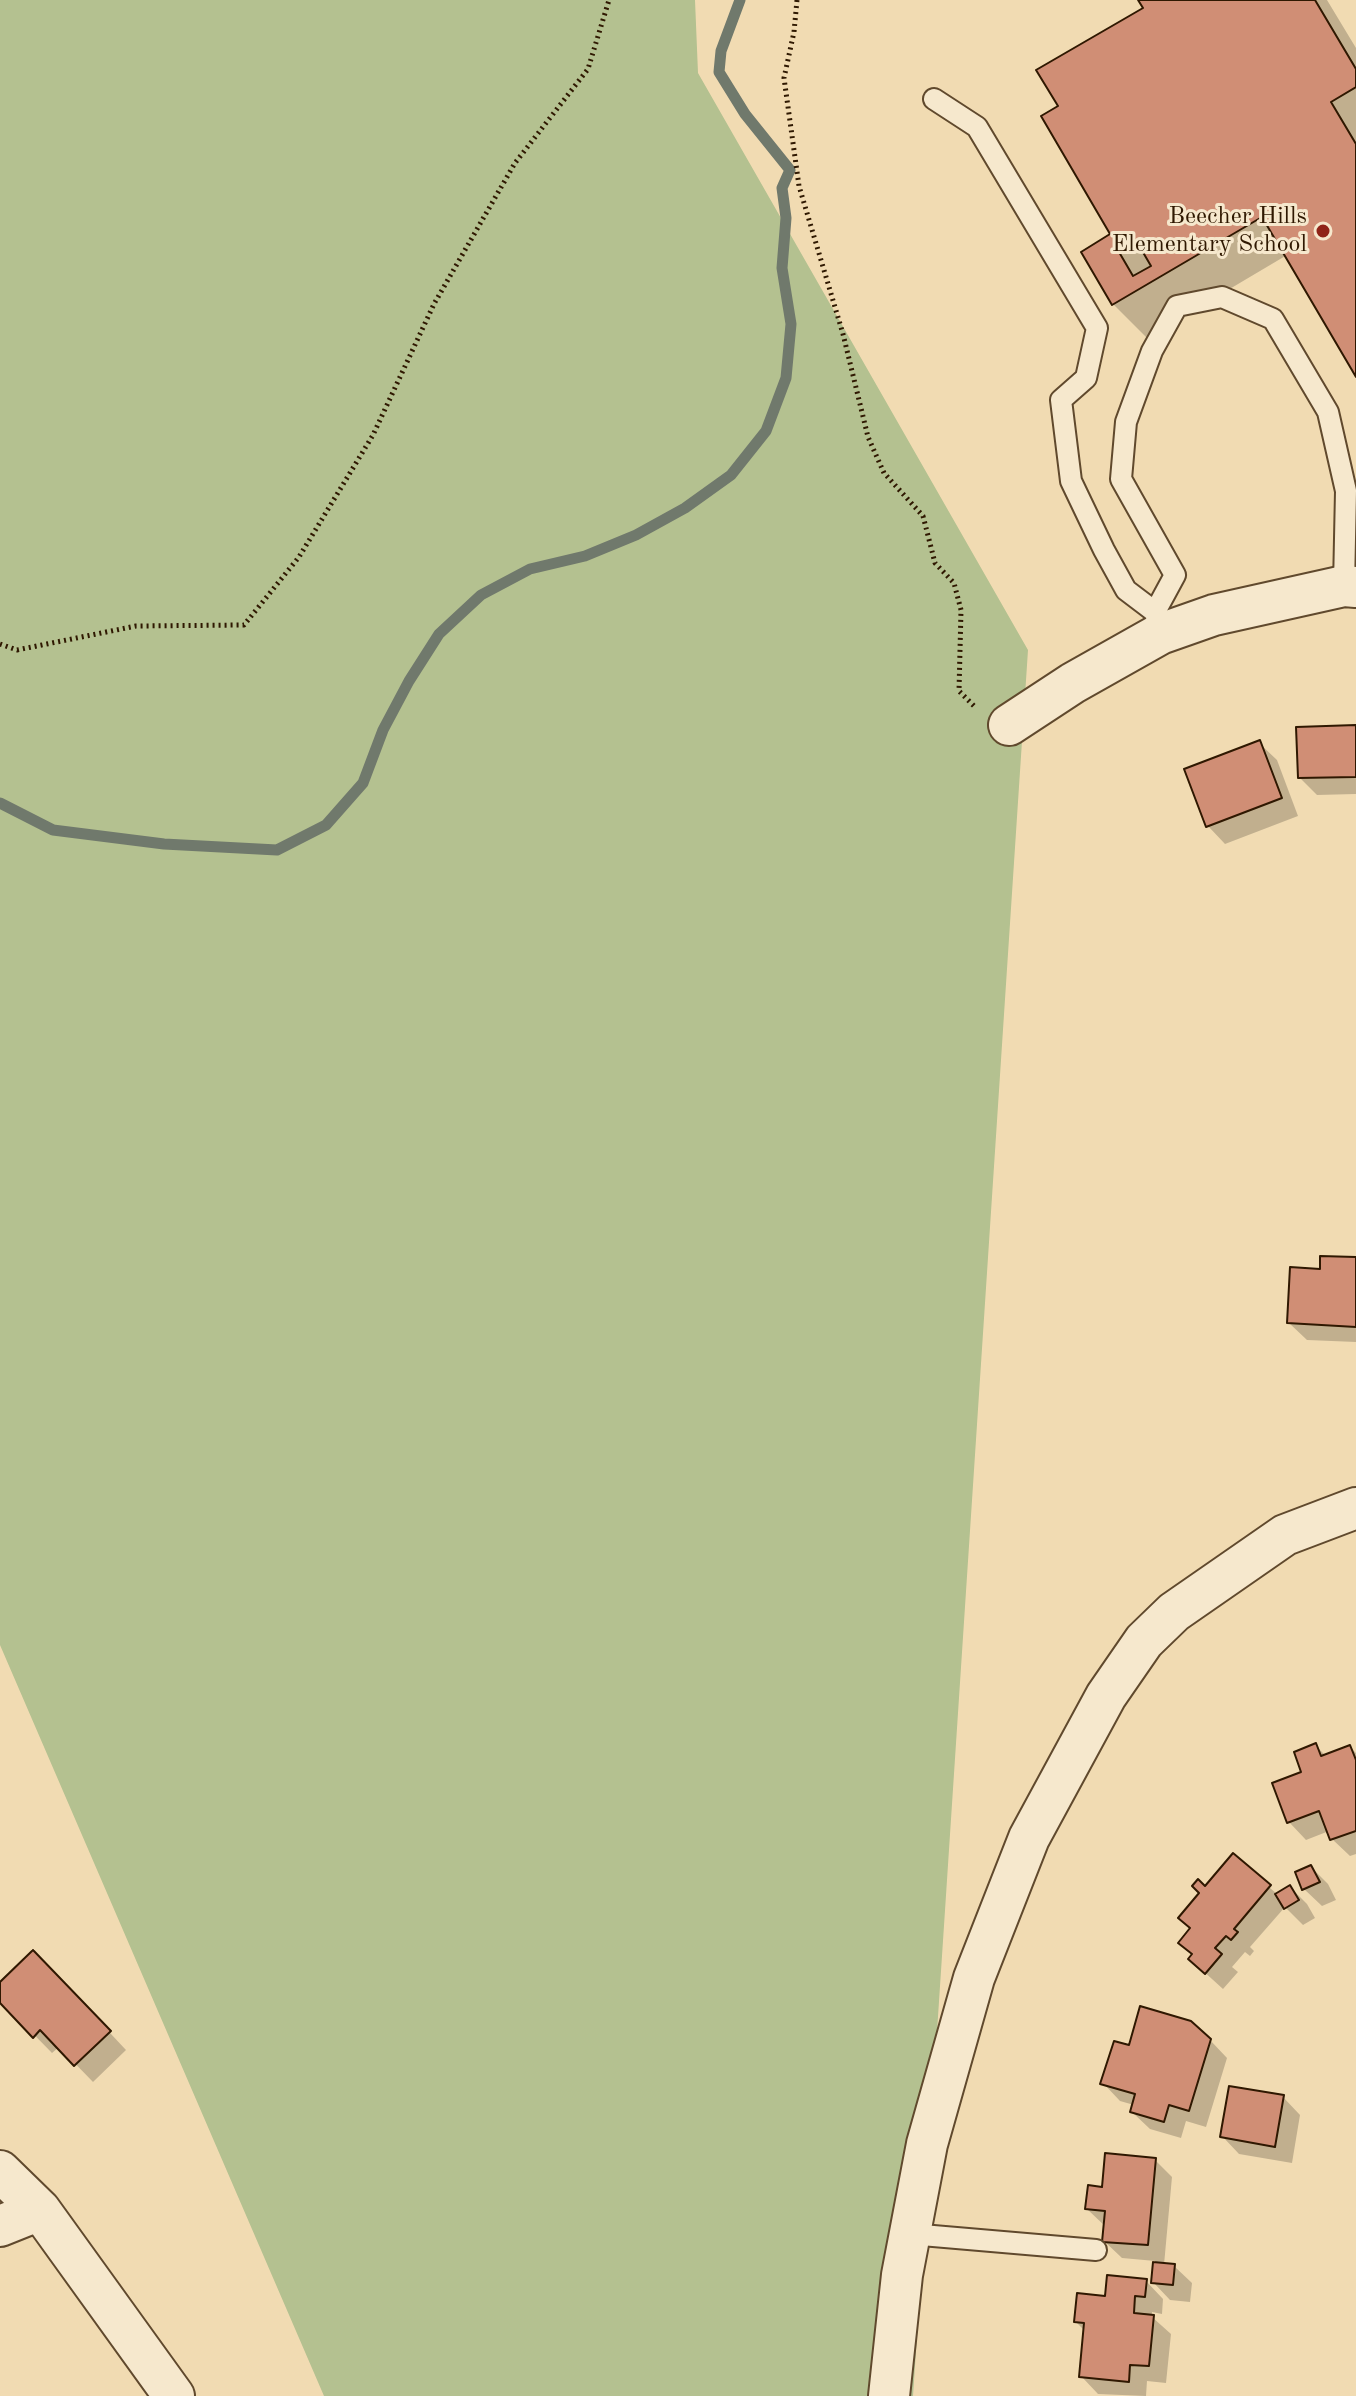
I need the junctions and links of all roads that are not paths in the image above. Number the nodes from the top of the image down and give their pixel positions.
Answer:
1 (934, 99) dead end
2 (1350, 587) edge
3 (1158, 623) junction
4 (1009, 725) road end
5 (1356, 1508) edge
6 (0, 2171) edge
7 (40, 2210) junction
8 (0, 2226) edge
9 (910, 2234) junction
10 (1096, 2250) dead end
11 (174, 2396) edge
12 (889, 2396) edge

1 - 3 lane
2 - 3 street
2 - 3 lane
3 - 4 street
5 - 9 street
6 - 7 street
7 - 8 street
7 - 11 street
9 - 10 lane
9 - 12 street

